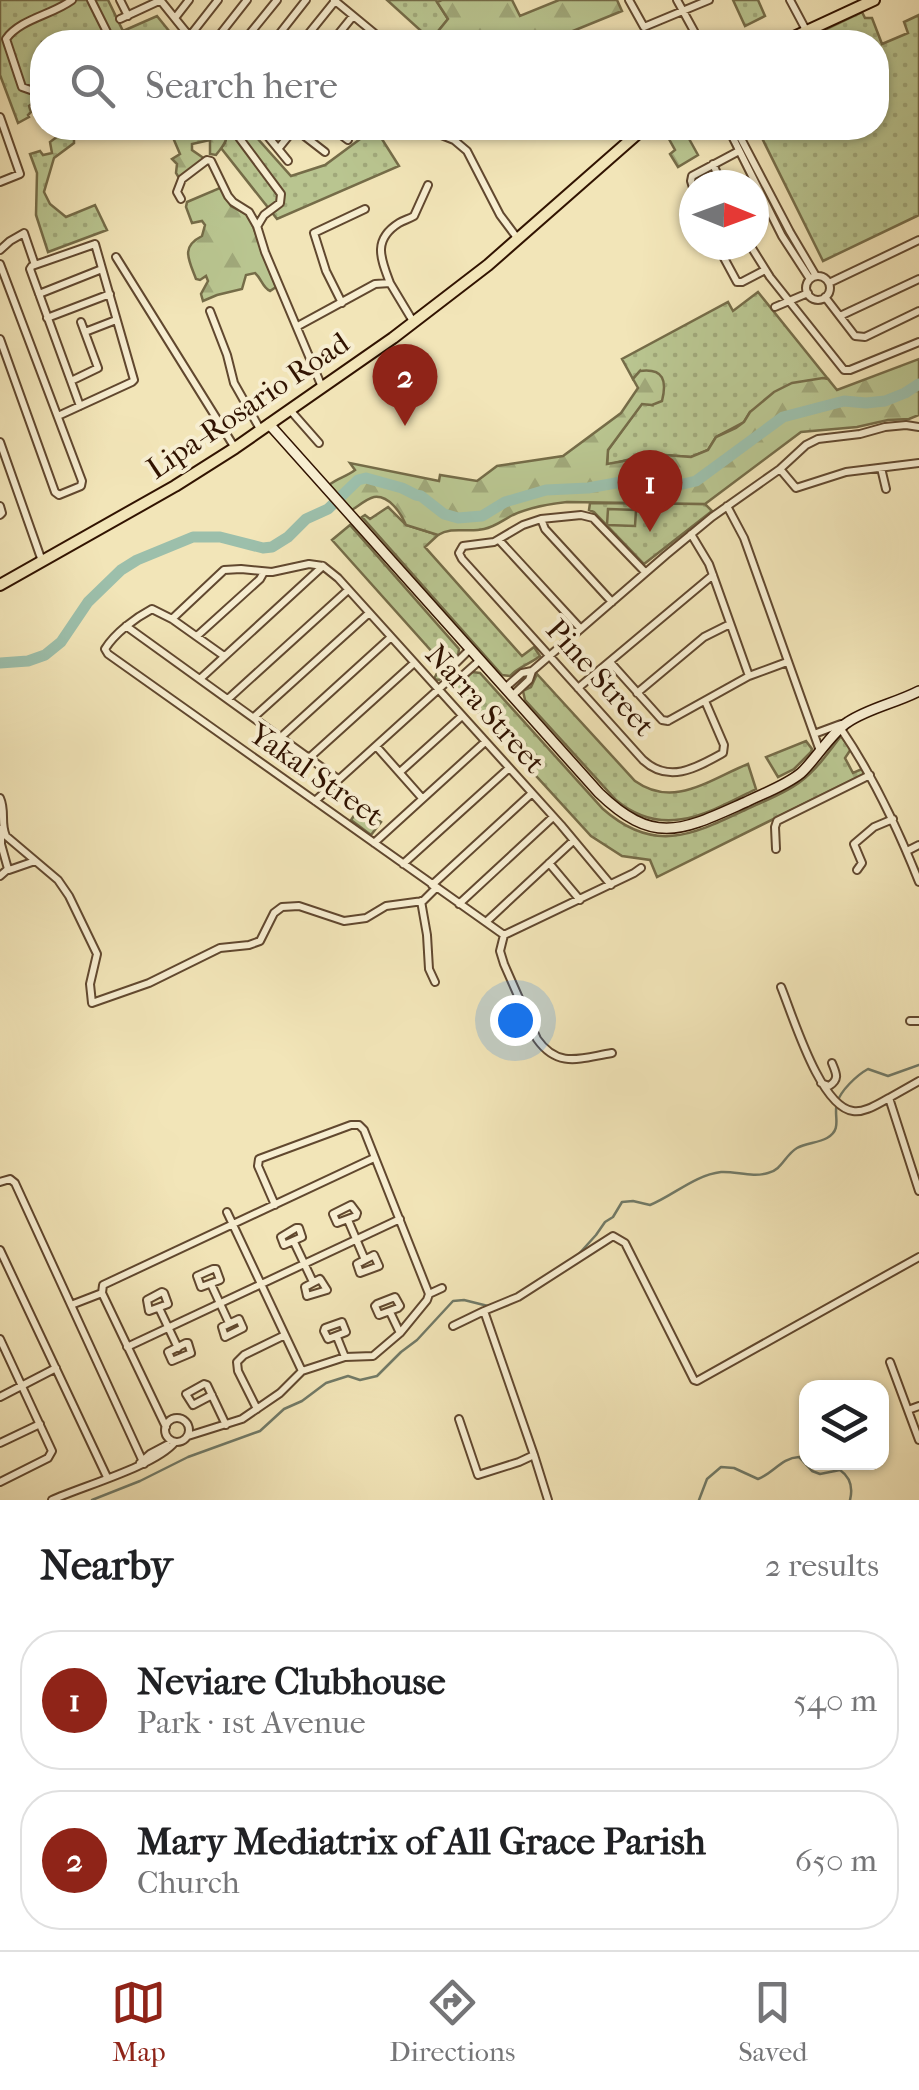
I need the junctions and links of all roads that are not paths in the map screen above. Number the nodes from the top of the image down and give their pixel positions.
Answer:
1 (72, 0) edge
2 (92, 0) edge
3 (120, 0) edge
4 (161, 0) edge
5 (189, 0) edge
6 (218, 0) edge
7 (246, 0) edge
8 (276, 0) edge
9 (306, 0) edge
10 (629, 0) edge
11 (677, 0) edge
12 (709, 0) edge
13 (790, 0) edge
14 (874, 0) edge
15 (335, 1) edge
16 (148, 3) edge
17 (683, 11) junction
18 (353, 16) junction
19 (175, 18) junction
20 (106, 30) edge
21 (184, 30) edge
22 (198, 30) edge
23 (223, 30) edge
24 (252, 30) edge
25 (282, 30) edge
26 (312, 30) edge
27 (342, 30) edge
28 (369, 30) edge
29 (693, 30) edge
30 (805, 30) edge
31 (808, 30) edge
32 (30, 90) edge
33 (0, 117) edge
34 (241, 140) edge
35 (271, 140) edge
36 (285, 140) edge
37 (310, 140) edge
38 (454, 140) edge
39 (621, 140) edge
40 (737, 140) edge
41 (278, 149) junction
42 (742, 149) junction
43 (325, 152) dead end
44 (288, 161) dead end
45 (713, 164) junction
46 (703, 170) edge
47 (716, 170) edge
48 (0, 182) edge
49 (428, 185) dead end
50 (182, 200) dead end
51 (365, 209) dead end
52 (257, 226) junction
53 (518, 239) junction
54 (919, 240) edge
55 (0, 250) edge
56 (116, 257) dead end
57 (725, 260) edge
58 (759, 260) edge
59 (0, 264) edge
60 (33, 266) junction
61 (102, 269) junction
62 (765, 270) junction
63 (813, 277) junction
64 (919, 279) edge
65 (390, 282) junction
66 (829, 284) junction
67 (808, 293) junction
68 (38, 294) junction
69 (110, 294) junction
70 (825, 297) junction
71 (789, 300) junction
72 (342, 303) junction
73 (775, 307) dead end
74 (210, 311) dead end
75 (919, 311) edge
76 (840, 316) junction
77 (47, 318) junction
78 (116, 320) junction
79 (81, 322) dead end
80 (414, 323) junction
81 (298, 326) junction
82 (85, 332) junction
83 (0, 340) edge
84 (919, 342) edge
85 (70, 381) junction
86 (323, 388) junction
87 (80, 406) junction
88 (290, 410) junction
89 (58, 416) junction
90 (265, 427) junction
91 (919, 428) edge
92 (0, 442) edge
93 (319, 443) dead end
94 (234, 448) junction
95 (919, 463) edge
96 (780, 468) junction
97 (880, 468) junction
98 (886, 489) dead end
99 (0, 506) edge
100 (726, 506) junction
101 (0, 515) edge
102 (540, 519) junction
103 (691, 534) junction
104 (499, 540) junction
105 (42, 562) junction
106 (324, 566) junction
107 (264, 572) junction
108 (644, 572) junction
109 (713, 575) junction
110 (0, 585) edge
111 (347, 590) junction
112 (612, 602) junction
113 (368, 614) junction
114 (172, 619) junction
115 (730, 624) junction
116 (126, 626) junction
117 (580, 628) junction
118 (197, 636) junction
119 (390, 638) junction
120 (470, 650) junction
121 (224, 656) junction
122 (549, 656) junction
123 (461, 659) junction
124 (479, 661) junction
125 (610, 662) junction
126 (413, 664) junction
127 (787, 664) junction
128 (470, 669) junction
129 (749, 676) junction
130 (452, 677) junction
131 (200, 678) junction
132 (578, 688) junction
133 (438, 689) junction
134 (919, 691) edge
135 (508, 692) junction
136 (637, 692) junction
137 (228, 699) junction
138 (705, 701) junction
139 (462, 716) junction
140 (254, 717) junction
141 (842, 726) junction
142 (814, 734) junction
143 (281, 736) junction
144 (485, 742) junction
145 (376, 746) junction
146 (820, 752) junction
147 (309, 758) junction
148 (508, 769) junction
149 (400, 772) junction
150 (870, 776) junction
151 (338, 779) junction
152 (532, 794) junction
153 (0, 798) edge
154 (422, 798) junction
155 (316, 802) junction
156 (553, 818) junction
157 (892, 819) junction
158 (1, 828) edge
159 (573, 841) junction
160 (374, 843) junction
161 (919, 845) edge
162 (776, 849) dead end
163 (907, 851) junction
164 (36, 861) junction
165 (549, 863) junction
166 (403, 864) junction
167 (641, 868) dead end
168 (857, 870) dead end
169 (4, 873) edge
170 (919, 882) edge
171 (611, 885) junction
172 (434, 886) junction
173 (580, 900) junction
174 (420, 902) junction
175 (459, 904) junction
176 (486, 922) junction
177 (504, 935) junction
178 (436, 982) dead end
179 (781, 987) dead end
180 (612, 1053) dead end
181 (832, 1062) dead end
182 (919, 1081) edge
183 (820, 1083) junction
184 (889, 1098) junction
185 (374, 1158) junction
186 (0, 1182) edge
187 (919, 1190) edge
188 (275, 1205) junction
189 (228, 1212) dead end
190 (400, 1219) junction
191 (348, 1220) dead end
192 (233, 1224) junction
193 (356, 1240) junction
194 (294, 1242) dead end
195 (0, 1250) edge
196 (918, 1258) edge
197 (365, 1260) dead end
198 (304, 1264) junction
199 (919, 1267) edge
200 (4, 1268) edge
201 (313, 1282) dead end
202 (211, 1284) dead end
203 (262, 1284) junction
204 (442, 1288) dead end
205 (102, 1293) junction
206 (429, 1294) junction
207 (220, 1304) junction
208 (71, 1305) junction
209 (160, 1308) dead end
210 (484, 1310) junction
211 (390, 1312) dead end
212 (229, 1323) dead end
213 (453, 1326) dead end
214 (168, 1328) junction
215 (400, 1333) junction
216 (285, 1335) junction
217 (337, 1337) dead end
218 (0, 1339) edge
219 (127, 1348) junction
220 (178, 1348) dead end
221 (2, 1352) edge
222 (345, 1357) junction
223 (890, 1362) dead end
224 (56, 1368) junction
225 (302, 1372) junction
226 (21, 1386) junction
227 (212, 1395) dead end
228 (0, 1396) edge
229 (919, 1406) edge
230 (257, 1410) junction
231 (908, 1410) junction
232 (459, 1419) dead end
233 (40, 1424) junction
234 (226, 1426) junction
235 (166, 1427) junction
236 (188, 1436) junction
237 (919, 1440) edge
238 (173, 1441) junction
239 (0, 1443) edge
240 (534, 1455) junction
241 (142, 1463) junction
242 (107, 1477) junction
243 (0, 1482) edge
244 (52, 1500) edge
245 (548, 1500) edge

1 - 32 street
2 - 20 street
3 - 16 street
4 - 16 street
4 - 19 street
5 - 19 street
6 - 22 street
7 - 23 street
8 - 24 street
9 - 25 street
10 - 17 street
11 - 17 street
12 - 17 street
13 - 30 street
14 - 31 main road
15 - 18 street
15 - 26 street
17 - 29 street
18 - 27 street
18 - 28 street
19 - 21 street
33 - 48 street
34 - 52 street
35 - 41 street
36 - 41 street
37 - 43 street
38 - 53 street
39 - 53 main road, Lipa-Rosario Road
40 - 42 street
41 - 44 street
42 - 45 street
42 - 63 street
45 - 46 street
45 - 47 street
49 - 65 street
50 - 52 street
51 - 72 street
52 - 81 street
53 - 80 main road, Lipa-Rosario Road
54 - 66 street
55 - 60 street
56 - 94 street
57 - 62 street
58 - 62 street
59 - 89 street
60 - 61 street
60 - 68 street
61 - 68 street
61 - 69 street
62 - 71 street
63 - 66 street
63 - 67 street
64 - 76 street
65 - 72 street
65 - 80 street
66 - 70 street
67 - 70 street
67 - 71 street
68 - 77 street
69 - 77 street
69 - 78 street
70 - 76 street
71 - 73 street
71 - 84 street
72 - 81 street
74 - 90 street
75 - 76 street
77 - 85 street
78 - 82 street
78 - 87 street
79 - 82 street
80 - 86 main road, Lipa-Rosario Road
81 - 86 street
82 - 85 street
83 - 89 street
85 - 87 street
86 - 88 main road, Lipa-Rosario Road
87 - 89 street
88 - 90 main road, Lipa-Rosario Road
88 - 93 street
90 - 94 main road, Lipa-Rosario Road
90 - 120 street
91 - 96 street
92 - 105 street
94 - 105 main road, Lipa-Rosario Road
95 - 97 street
96 - 97 street
96 - 100 street
97 - 98 street
99 - 101 street
100 - 103 street
100 - 127 street
102 - 104 street
102 - 108 street
102 - 112 street
103 - 108 street
103 - 109 street
104 - 117 street
104 - 122 street, Pine Street
105 - 110 main road, Lipa-Rosario Road
106 - 107 street
106 - 111 street, Narra Street
106 - 121 street
107 - 114 street
107 - 118 street
108 - 112 street
109 - 115 street
109 - 125 street
111 - 113 street, Narra Street
111 - 137 street
112 - 117 street
113 - 119 street, Narra Street
113 - 140 street
114 - 116 street
114 - 118 street
115 - 129 street
115 - 136 street
116 - 131 street
116 - 155 street, Yakal Street
117 - 122 street
118 - 121 street
119 - 126 street, Narra Street
119 - 143 street
120 - 123 street
120 - 124 street
121 - 131 street
122 - 132 street, Pine Street
122 - 135 street
123 - 128 street
123 - 130 street
124 - 128 street
124 - 135 street
125 - 132 street
125 - 136 street
126 - 133 street, Narra Street
126 - 147 street
127 - 129 street
127 - 142 street
128 - 130 street
129 - 138 street
130 - 133 street
131 - 137 street
132 - 138 street, Pine Street
133 - 139 street, Narra Street
133 - 145 street
134 - 141 street
135 - 146 street
136 - 138 street
137 - 140 street
139 - 144 street, Narra Street
139 - 149 street
140 - 143 street
141 - 142 street
141 - 146 street
141 - 150 street
142 - 146 street
143 - 147 street
144 - 148 street, Narra Street
144 - 154 street
145 - 149 street
145 - 151 street
147 - 151 street
148 - 152 street, Narra Street
148 - 166 street
149 - 154 street
150 - 157 street
150 - 162 street
151 - 155 street
152 - 156 street, Narra Street
152 - 172 street
153 - 158 street
154 - 160 street
155 - 160 street, Yakal Street
156 - 159 street, Narra Street
156 - 175 street
157 - 163 street
157 - 168 street
158 - 164 street
158 - 169 street
159 - 165 street
159 - 171 street, Narra Street
160 - 166 street, Yakal Street
161 - 163 street
163 - 170 street
164 - 169 street
164 - 174 street
165 - 173 street
165 - 176 street
166 - 172 street, Yakal Street
167 - 171 street
171 - 173 street
172 - 174 street
172 - 175 street, Yakal Street
173 - 177 street
174 - 178 street
175 - 176 street, Yakal Street
176 - 177 street, Yakal Street
177 - 180 street
179 - 183 street
181 - 183 street
182 - 184 street
183 - 184 street
184 - 187 street
185 - 188 street
185 - 188 street
185 - 190 street
186 - 208 street
188 - 192 street
189 - 192 street
190 - 193 street
190 - 206 street
191 - 193 street
192 - 203 street
192 - 205 street
193 - 197 street
193 - 198 street
194 - 198 street
195 - 200 street
196 - 199 street
196 - 210 street
198 - 201 street
198 - 203 street
200 - 224 street
202 - 207 street
203 - 207 street
203 - 216 street
204 - 206 street
205 - 208 street
205 - 219 street
206 - 215 street
207 - 212 street
207 - 214 street
208 - 241 street
209 - 214 street
210 - 213 street
210 - 240 street
211 - 215 street
214 - 219 street
214 - 220 street
215 - 222 street
216 - 225 street
216 - 230 street
217 - 222 street
218 - 221 street
219 - 235 street
221 - 226 street
222 - 225 street
223 - 231 street
224 - 226 street
224 - 242 street
225 - 230 street
226 - 228 street
226 - 233 street
227 - 234 street
229 - 231 street
230 - 234 street
231 - 237 street
232 - 240 street
233 - 239 street
233 - 243 street
234 - 236 street
235 - 236 street
235 - 238 street
236 - 238 street
238 - 241 street
240 - 245 street
241 - 242 street
242 - 244 street

